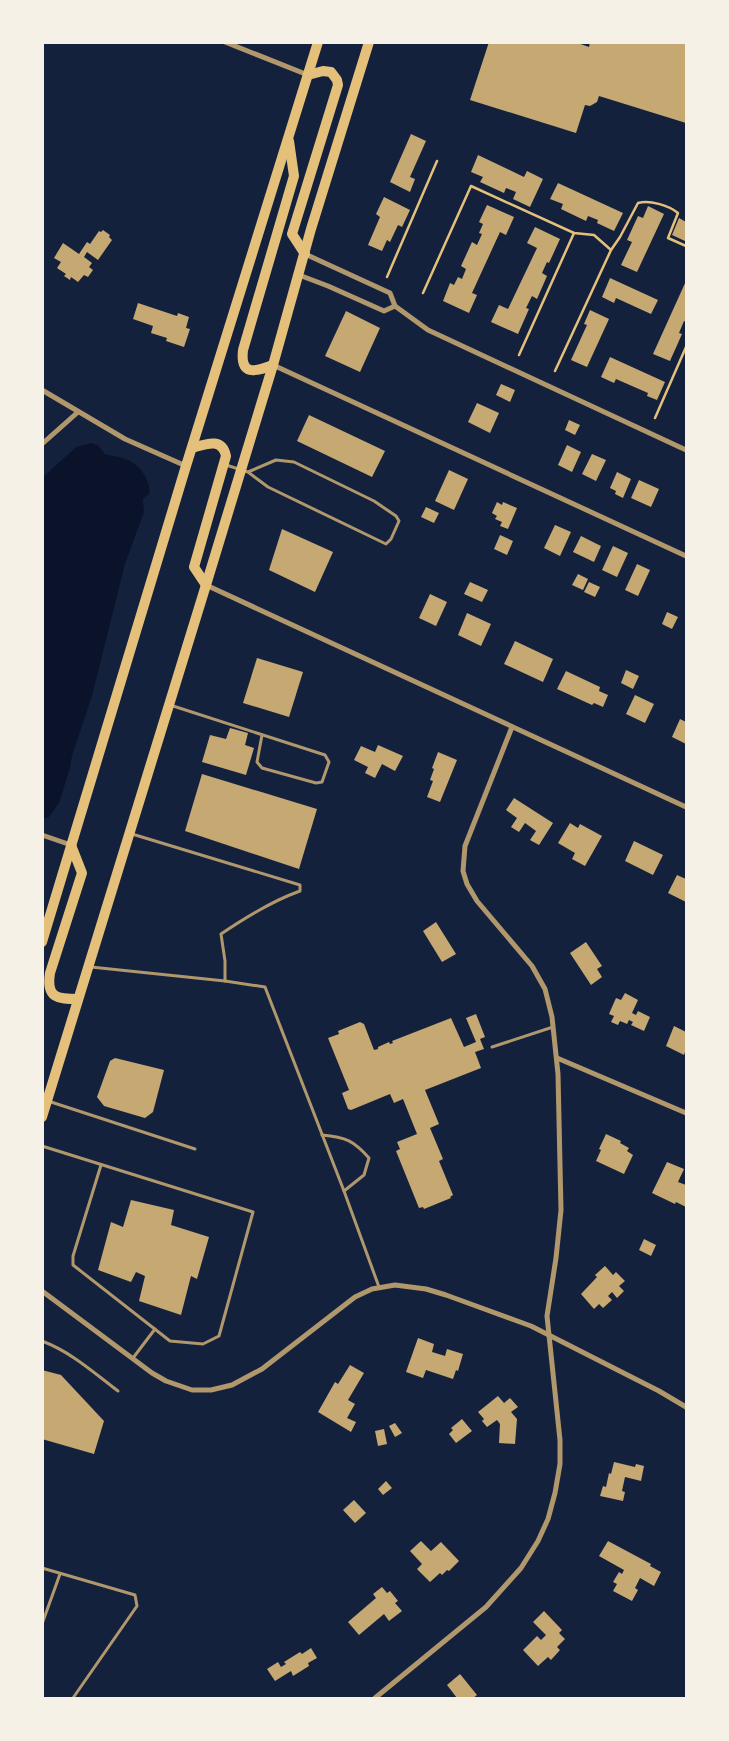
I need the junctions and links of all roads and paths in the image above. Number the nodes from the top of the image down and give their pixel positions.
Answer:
1 (225, 42) edge
2 (318, 42) edge
3 (369, 42) edge
4 (308, 75) junction
5 (288, 138) junction
6 (437, 161) dead end
7 (574, 233) junction
8 (686, 246) edge
9 (610, 250) junction
10 (305, 254) junction
11 (299, 275) junction
12 (387, 276) dead end
13 (423, 293) dead end
14 (395, 306) junction
15 (686, 347) edge
16 (519, 355) dead end
17 (273, 364) junction
18 (555, 371) dead end
19 (42, 390) edge
20 (78, 412) junction
21 (655, 418) dead end
22 (42, 444) edge
23 (192, 448) junction
24 (686, 450) edge
25 (224, 464) junction
26 (186, 466) junction
27 (245, 471) junction
28 (686, 556) edge
29 (206, 585) junction
30 (169, 704) junction
31 (512, 727) junction
32 (262, 734) junction
33 (686, 808) edge
34 (129, 834) junction
35 (42, 835) edge
36 (71, 845) junction
37 (42, 942) edge
38 (88, 966) junction
39 (225, 981) junction
40 (78, 999) junction
41 (554, 1026) junction
42 (492, 1047) dead end
43 (557, 1058) junction
44 (45, 1100) edge
45 (686, 1113) edge
46 (42, 1117) edge
47 (322, 1135) junction
48 (42, 1146) edge
49 (195, 1149) dead end
50 (101, 1165) junction
51 (344, 1191) junction
52 (378, 1287) junction
53 (42, 1291) edge
54 (155, 1329) junction
55 (550, 1335) junction
56 (42, 1340) edge
57 (133, 1358) junction
58 (118, 1391) dead end
59 (686, 1407) edge
60 (42, 1568) edge
61 (60, 1574) junction
62 (42, 1624) edge
63 (73, 1698) edge
64 (375, 1698) edge

1 - 4 street
2 - 4 main road
3 - 10 main road
4 - 5 main road
4 - 10 main road
5 - 17 main road
5 - 23 main road
6 - 12 path
7 - 9 path
7 - 13 path
7 - 16 path
8 - 9 path
9 - 18 path
10 - 11 main road
10 - 14 street
11 - 14 street
11 - 17 main road
14 - 24 street
15 - 21 path
17 - 27 main road
17 - 28 street
19 - 20 street
20 - 22 street
20 - 26 street
23 - 25 main road
23 - 26 main road
25 - 27 lane
25 - 29 main road
26 - 36 main road
27 - 27 lane
27 - 29 main road
29 - 30 main road
29 - 31 street
30 - 32 lane
30 - 34 main road
31 - 33 street
31 - 41 street
32 - 32 lane
34 - 38 main road
34 - 39 lane
35 - 36 street
36 - 37 main road
36 - 40 main road
38 - 39 lane
38 - 40 main road
39 - 47 lane
40 - 44 main road
41 - 42 lane
41 - 43 street
43 - 45 street
43 - 55 street
44 - 46 main road
44 - 49 lane
47 - 51 lane
47 - 51 lane
48 - 50 lane
50 - 54 lane
50 - 54 lane
51 - 52 lane
52 - 55 street
52 - 57 street
53 - 57 street
54 - 57 lane
55 - 59 street
55 - 64 street
56 - 58 lane
60 - 61 lane
61 - 62 lane
61 - 63 lane

